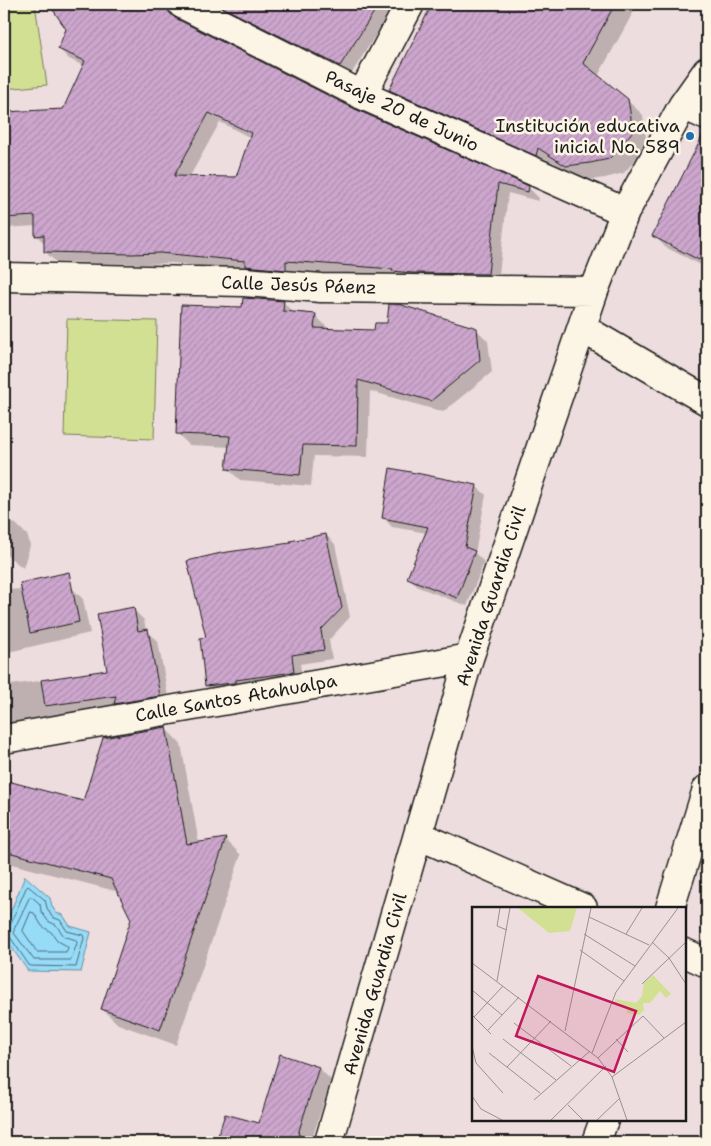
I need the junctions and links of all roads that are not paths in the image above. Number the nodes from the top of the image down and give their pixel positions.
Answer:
1 (182, 4) edge
2 (410, 4) edge
3 (707, 70) edge
4 (362, 95) junction
5 (683, 105) junction
6 (707, 116) edge
7 (626, 212) junction
8 (4, 277) edge
9 (594, 291) junction
10 (582, 328) junction
11 (707, 401) edge
12 (469, 658) junction
13 (4, 739) edge
14 (707, 789) edge
15 (418, 835) junction
16 (582, 907) edge
17 (670, 907) edge
18 (686, 954) edge
19 (707, 964) edge
20 (604, 1121) edge
21 (329, 1142) edge
22 (596, 1142) edge

1 - 4 street, Pasaje 20 de Junio
2 - 4 street
3 - 5 street, Avenida Guardia Civil
4 - 7 street, Pasaje 20 de Junio
5 - 6 street
5 - 7 street, Avenida Guardia Civil
7 - 9 street, Avenida Guardia Civil
8 - 9 street, Calle Jesús Páenz
9 - 10 street, Avenida Guardia Civil
10 - 11 street
10 - 12 street, Avenida Guardia Civil
12 - 13 street, Calle Santos Atahualpa
12 - 15 street, Avenida Guardia Civil
14 - 17 street
15 - 16 street
15 - 21 street, Avenida Guardia Civil
18 - 19 street
20 - 22 street

